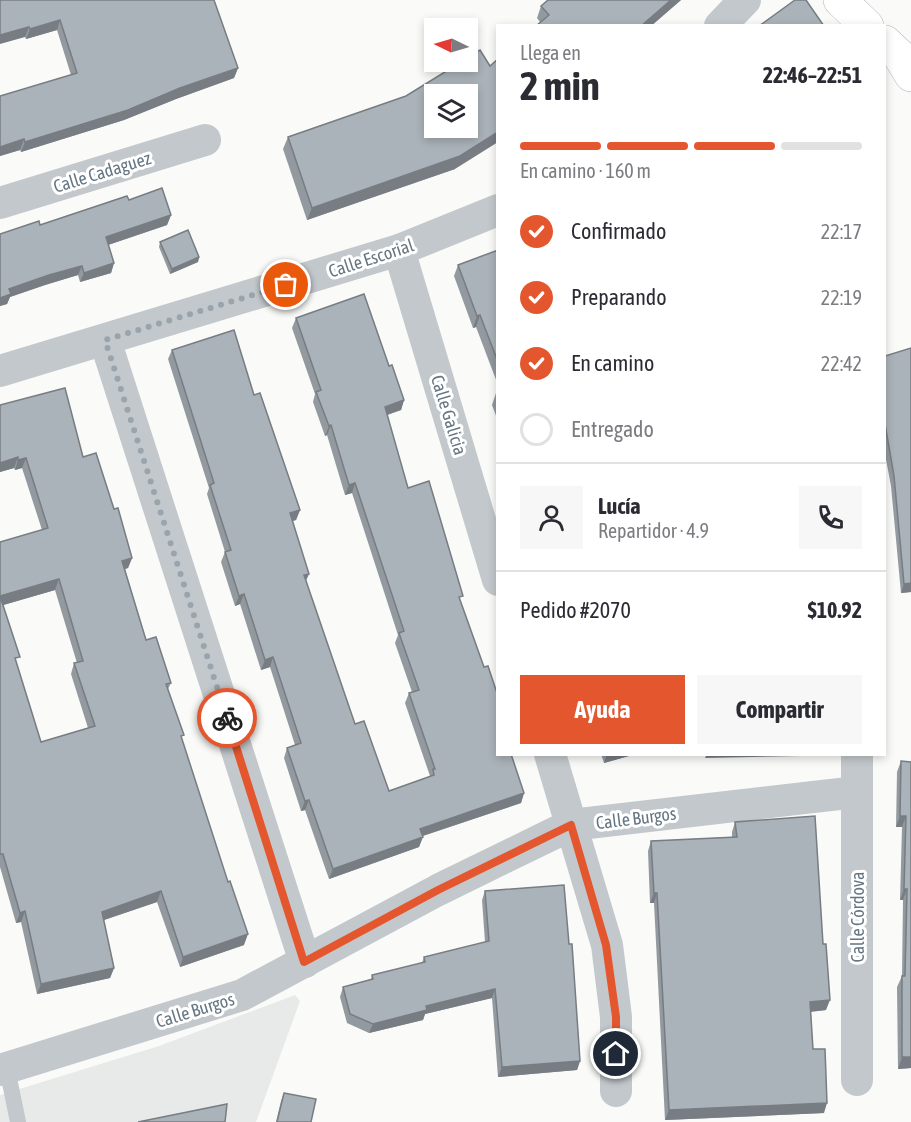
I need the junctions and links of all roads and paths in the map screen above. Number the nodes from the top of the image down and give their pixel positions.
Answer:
1 (745, 0) edge
2 (840, 0) edge
3 (722, 24) edge
4 (865, 24) edge
5 (886, 43) edge
6 (911, 75) edge
7 (205, 140) dead end
8 (0, 203) edge
9 (496, 211) edge
10 (399, 250) junction
11 (105, 340) junction
12 (0, 371) edge
13 (496, 573) edge
14 (551, 756) edge
15 (857, 756) edge
16 (857, 792) junction
17 (571, 825) junction
18 (304, 962) junction
19 (2, 1061) edge
20 (857, 1080) dead end
21 (616, 1090) dead end
22 (18, 1122) edge

1 - 3 street
2 - 4 street
5 - 6 street
7 - 8 street, Calle Cadaguez
9 - 10 street, Calle Escorial
10 - 11 street, Calle Escorial
10 - 13 street, Calle Galicia
11 - 12 street, Calle Escorial
11 - 18 street
14 - 17 street
15 - 16 street, Calle Córdova
16 - 17 street, Calle Burgos
16 - 20 street, Calle Córdova
17 - 18 street, Calle Burgos
17 - 21 street
18 - 19 street, Calle Burgos
19 - 22 lane

